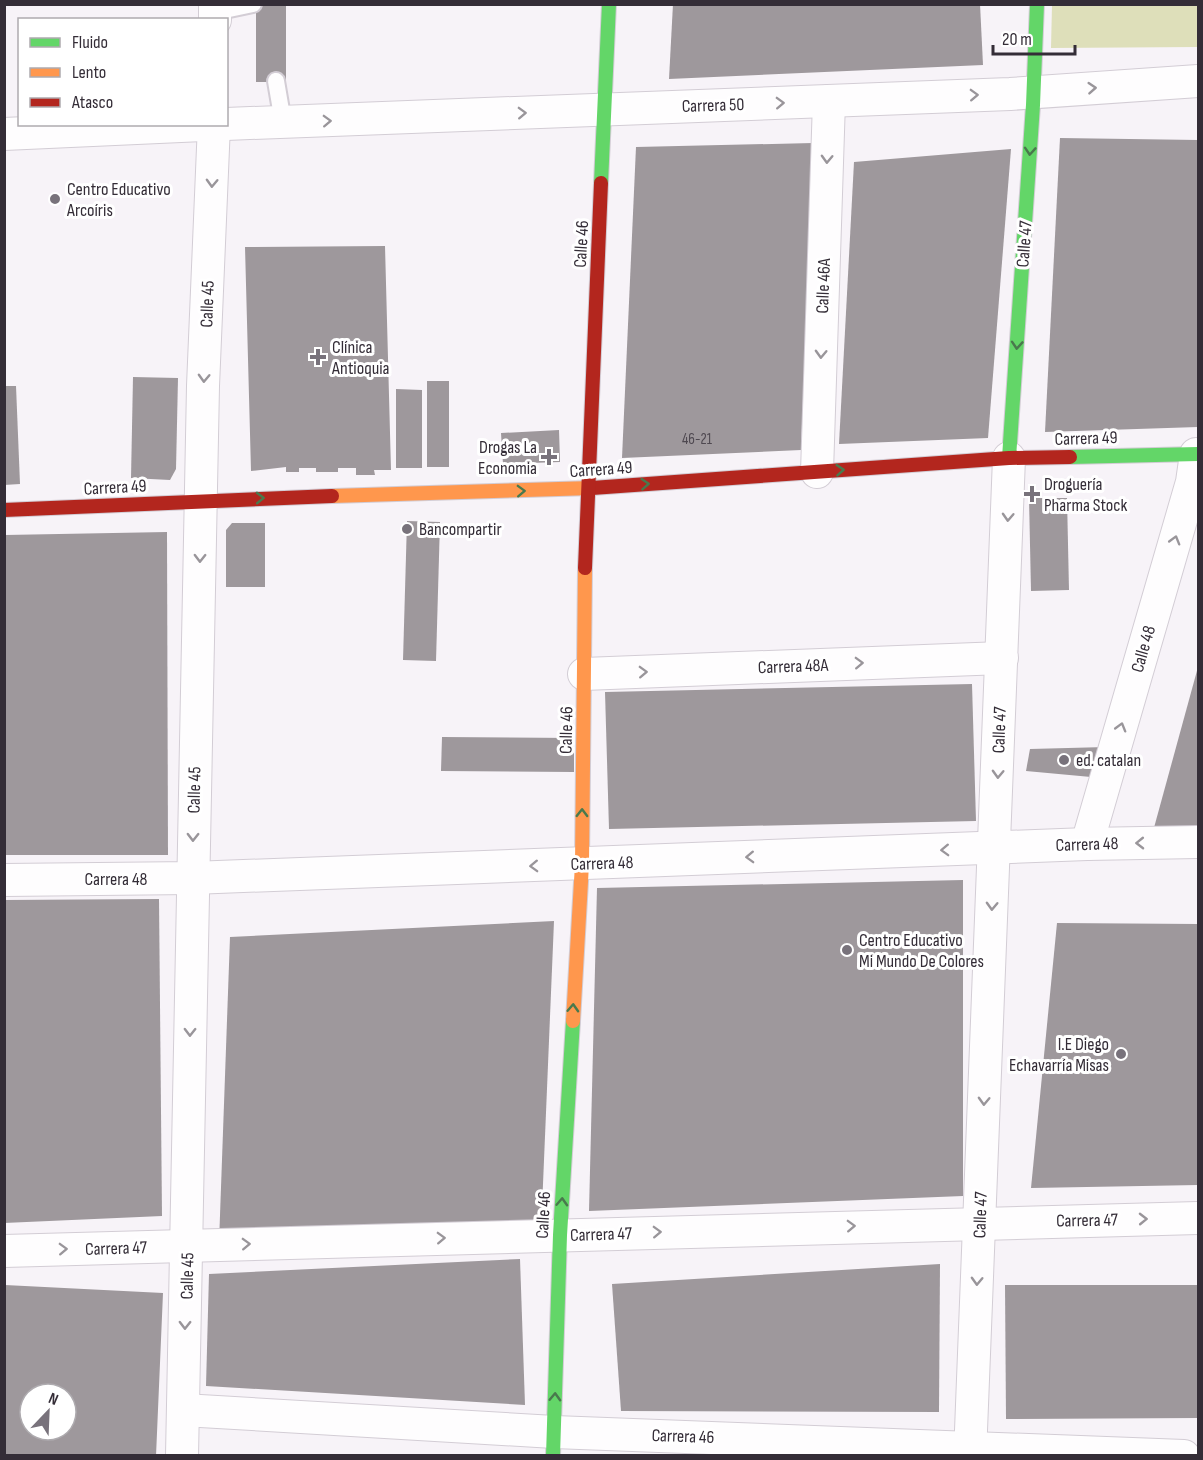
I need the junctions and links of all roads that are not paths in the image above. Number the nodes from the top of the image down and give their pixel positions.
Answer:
1 (253, 4) edge
2 (609, 4) edge
3 (1037, 4) edge
4 (215, 12) edge
5 (276, 81) dead end
6 (1198, 81) edge
7 (1034, 92) junction
8 (829, 101) junction
9 (606, 109) junction
10 (283, 122) junction
11 (228, 124) edge
12 (190, 126) edge
13 (213, 126) edge
14 (4, 134) edge
15 (1197, 454) edge
16 (1009, 458) junction
17 (818, 472) junction
18 (587, 488) junction
19 (202, 500) junction
20 (4, 510) edge
21 (1002, 658) junction
22 (584, 674) junction
23 (1198, 842) edge
24 (1087, 844) junction
25 (995, 848) junction
26 (582, 864) junction
27 (192, 878) junction
28 (4, 880) edge
29 (1198, 1218) edge
30 (980, 1222) junction
31 (560, 1235) junction
32 (187, 1246) junction
33 (4, 1251) edge
34 (183, 1410) junction
35 (553, 1444) edge
36 (970, 1451) edge
37 (182, 1455) edge
38 (1184, 1455) edge

1 - 4 lane
2 - 9 street, Calle 46
3 - 7 street, Calle 47
5 - 10 lane
7 -> 6 street, Carrera 50
8 -> 7 street, Carrera 50
7 -> 16 street, Calle 47
9 -> 8 street, Carrera 50
8 -> 17 street, Calle 46A
10 -> 9 street, Carrera 50
9 - 18 street, Calle 46
10 - 11 street, Carrera 50
12 - 14 street, Carrera 50
13 -> 19 street, Calle 45
15 - 16 street, Carrera 49
24 -> 15 street, Calle 48
17 -> 16 street, Carrera 49
16 -> 21 street, Calle 47
18 -> 17 street, Carrera 49
19 -> 18 street, Carrera 49
18 - 22 street, Calle 46
19 - 20 street, Carrera 49
19 -> 27 street, Calle 45
22 -> 21 street, Carrera 48A
21 -> 25 street, Calle 47
26 -> 22 street, Calle 46
23 -> 24 street, Carrera 48
24 - 25 street, Carrera 48
25 -> 26 street, Carrera 48
25 -> 30 street, Calle 47
26 -> 27 street, Carrera 48
31 -> 26 street, Calle 46
27 - 28 street, Carrera 48
27 -> 32 street, Calle 45
30 -> 29 street, Carrera 47
31 -> 30 street, Carrera 47
30 -> 36 street, Calle 47
32 -> 31 street, Carrera 47
35 -> 31 street, Calle 46
33 -> 32 street, Carrera 47
32 -> 34 street, Calle 45
34 - 35 street, Carrera 46
34 - 37 street, Calle 45
35 - 36 street, Carrera 46
36 - 38 street, Carrera 46

